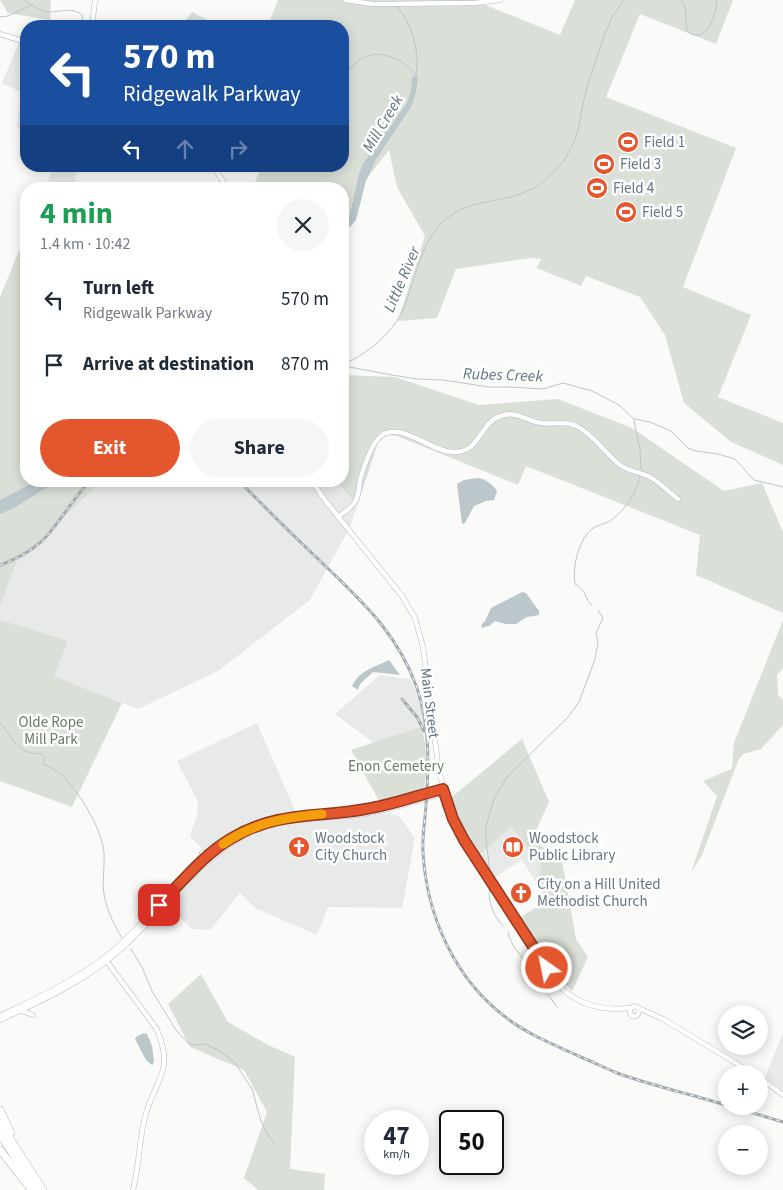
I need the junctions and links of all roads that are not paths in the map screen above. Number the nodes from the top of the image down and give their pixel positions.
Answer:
1 (95, 0) edge
2 (346, 0) edge
3 (500, 0) edge
4 (93, 20) edge
5 (0, 34) edge
6 (20, 40) edge
7 (316, 487) edge
8 (678, 499) dead end
9 (338, 517) junction
10 (444, 791) junction
11 (213, 852) junction
12 (202, 853) dead end
13 (106, 960) junction
14 (21, 1010) junction
15 (639, 1010) junction
16 (630, 1011) junction
17 (32, 1015) dead end
18 (654, 1015) junction
19 (0, 1016) edge
20 (636, 1016) junction
21 (0, 1020) edge
22 (739, 1065) edge
23 (768, 1084) edge
24 (783, 1095) edge
25 (0, 1110) edge
26 (0, 1124) edge
27 (0, 1129) edge
28 (0, 1134) edge
29 (0, 1140) edge
30 (0, 1150) edge
31 (35, 1177) junction
32 (134, 1189) edge
33 (32, 1190) edge
34 (38, 1190) edge
35 (43, 1190) edge

1 - 4 main road
2 - 3 main road
5 - 6 main road
7 - 9 main road, Main Street
8 - 9 main road
9 - 10 main road, Main Street
10 - 11 main road
10 - 13 main road
10 - 16 main road, Main Street
11 - 12 main road
11 - 13 main road
13 - 14 main road
13 - 19 main road
13 - 32 main road
14 - 17 main road
14 - 21 main road
15 - 16 main road, Main Street
15 - 18 main road, Main Street
15 - 20 main road
16 - 20 main road, Main Street
18 - 20 main road, Main Street
18 - 22 main road, Main Street
23 - 24 main road
25 - 31 highway
26 - 31 highway
27 - 34 highway
28 - 34 highway
29 - 33 highway
30 - 33 highway
31 - 35 highway

